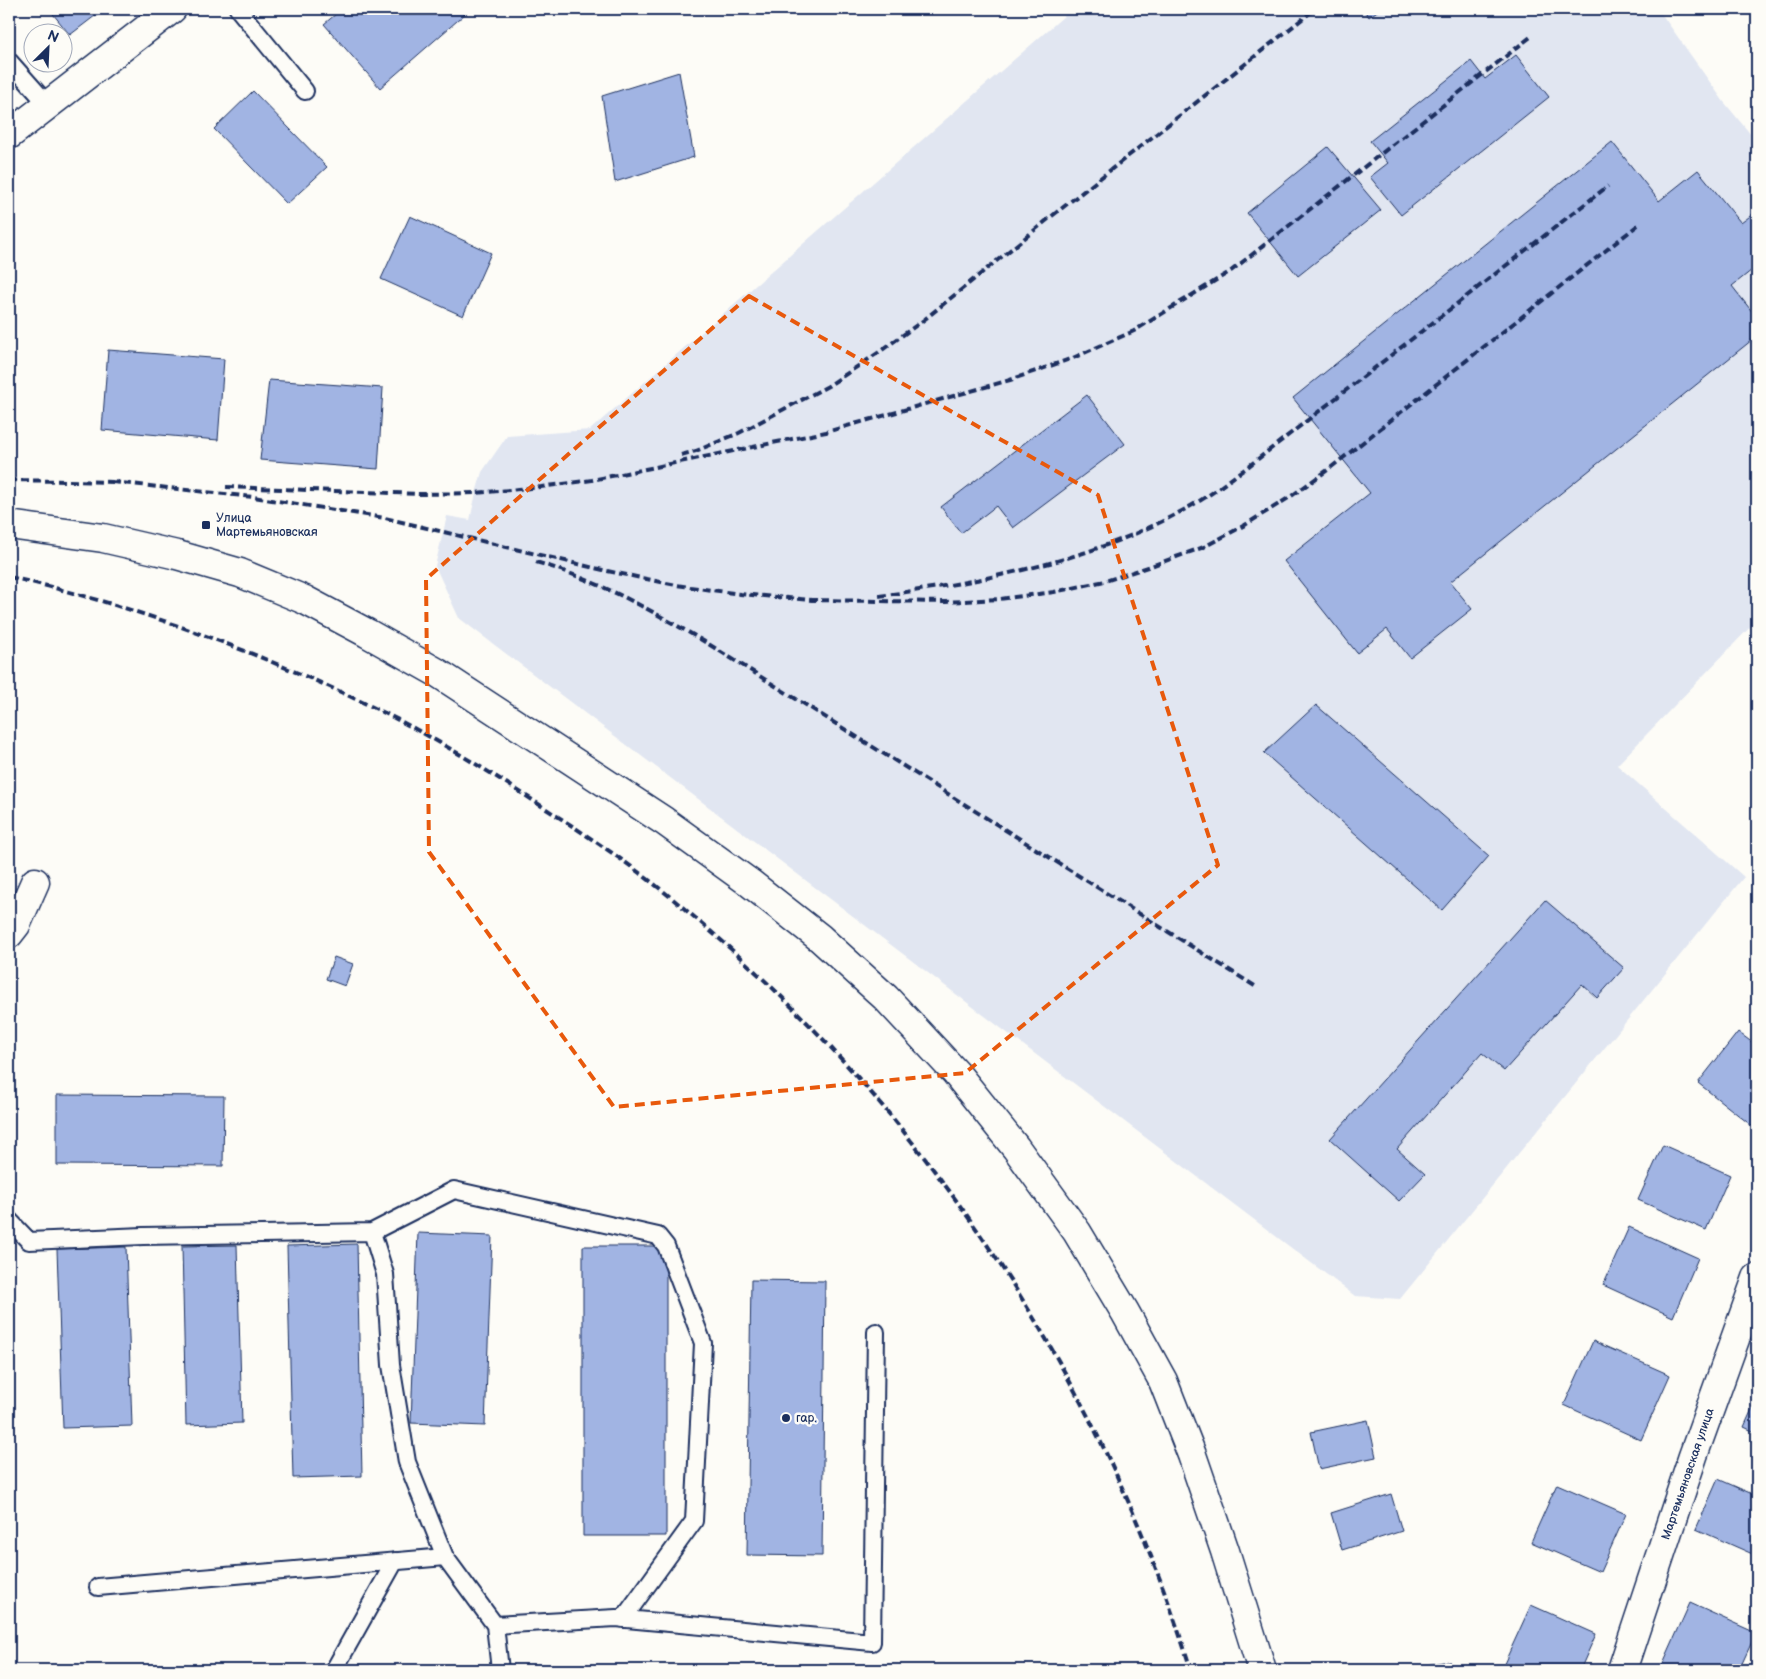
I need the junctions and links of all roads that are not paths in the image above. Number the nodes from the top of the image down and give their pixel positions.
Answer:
1 (172, 9) edge
2 (238, 9) edge
3 (9, 61) edge
4 (305, 91) dead end
5 (48, 105) junction
6 (9, 134) edge
7 (9, 525) edge
8 (36, 882) dead end
9 (9, 934) edge
10 (9, 1220) edge
11 (372, 1232) junction
12 (1757, 1278) edge
13 (876, 1332) dead end
14 (445, 1557) junction
15 (395, 1561) junction
16 (98, 1587) dead end
17 (623, 1619) junction
18 (495, 1625) junction
19 (334, 1670) edge
20 (500, 1670) edge
21 (1262, 1670) edge
22 (1622, 1670) edge

1 - 5 main road
2 - 4 lane
3 - 5 lane
5 - 6 main road
7 - 21 main road
8 - 9 main road
10 - 11 lane
11 - 14 lane
11 - 17 lane
12 - 22 main road, Мартемьяновская улица
13 - 17 lane
14 - 15 lane
14 - 18 lane
15 - 16 lane
15 - 19 lane
17 - 18 lane
18 - 20 lane

